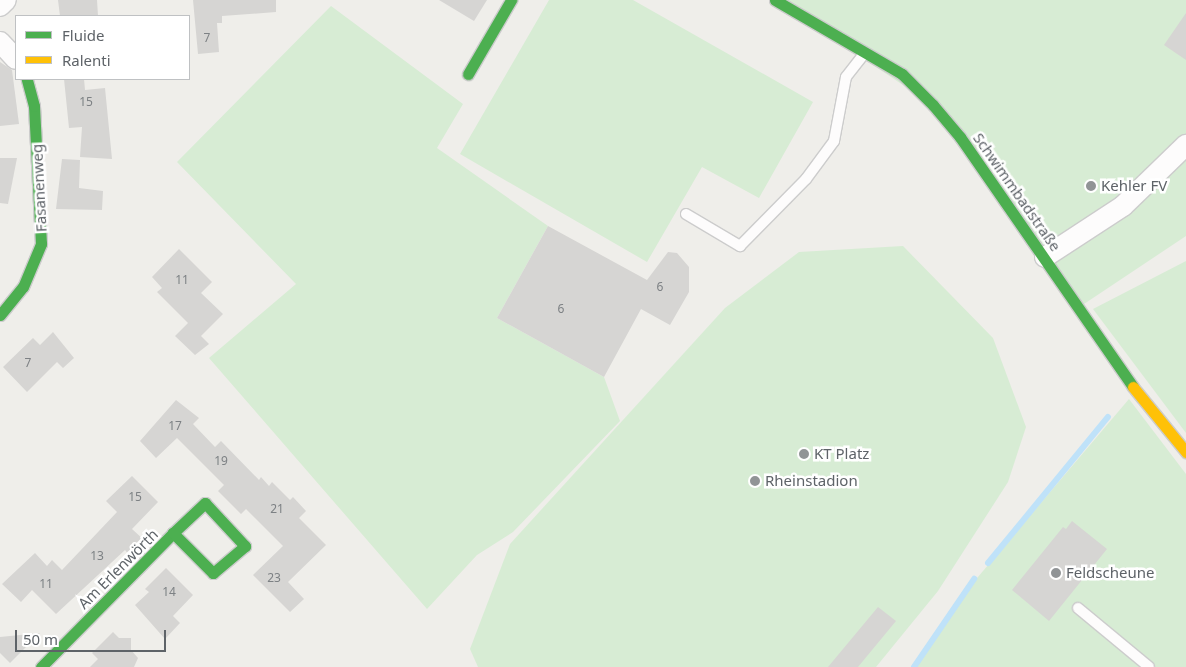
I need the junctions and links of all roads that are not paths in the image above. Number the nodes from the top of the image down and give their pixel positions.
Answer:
1 (6, 0) edge
2 (511, 0) edge
3 (775, 0) edge
4 (0, 6) edge
5 (0, 42) edge
6 (866, 52) junction
7 (15, 57) edge
8 (468, 74) dead end
9 (27, 80) edge
10 (1186, 145) edge
11 (686, 214) dead end
12 (1046, 257) junction
13 (0, 316) edge
14 (1186, 452) edge
15 (173, 533) junction
16 (1078, 608) dead end
17 (41, 667) edge
18 (1149, 667) edge

1 - 4 street
2 - 8 street
3 - 6 street, Schwimmbadstraße
5 - 7 street
6 - 11 lane
6 - 12 street, Schwimmbadstraße
9 - 13 street, Fasanenweg
10 - 12 street
12 - 14 street, Schwimmbadstraße
15 - 15 street, Am Erlenwörth
15 - 17 street, Am Erlenwörth
16 - 18 lane

